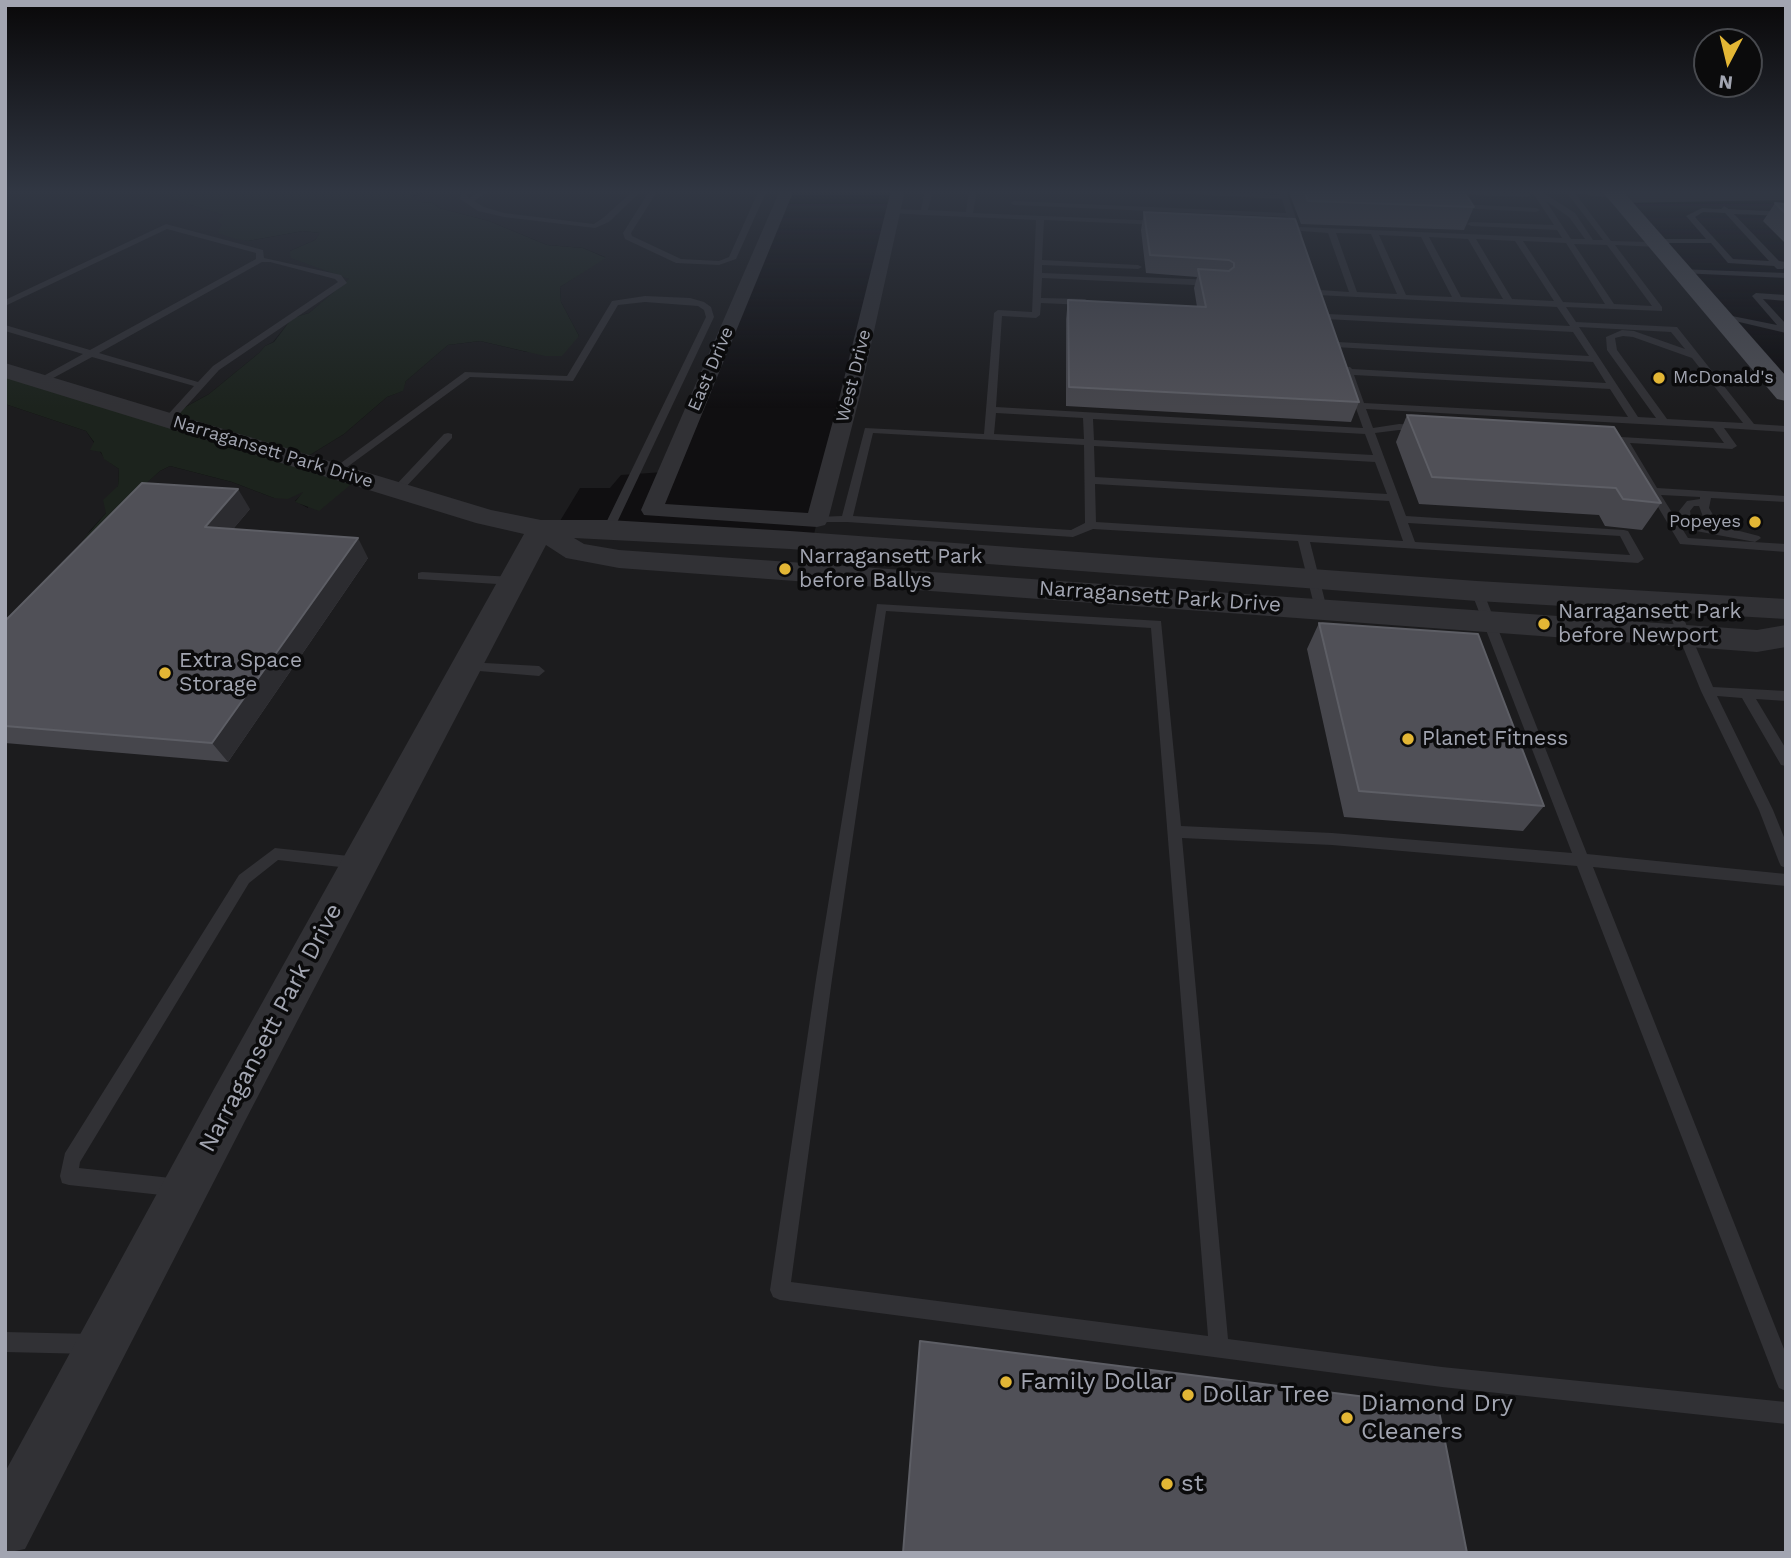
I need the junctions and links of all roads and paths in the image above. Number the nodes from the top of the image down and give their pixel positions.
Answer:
1 (1038, 262) edge
2 (89, 263) edge
3 (255, 263) edge
4 (281, 263) edge
5 (756, 263) edge
6 (880, 263) edge
7 (1052, 263) edge
8 (1342, 263) edge
9 (1387, 263) edge
10 (1438, 263) edge
11 (1488, 263) edge
12 (1533, 263) edge
13 (1581, 263) edge
14 (1624, 263) edge
15 (1674, 263) edge
16 (1759, 263) edge
17 (1781, 264) edge
18 (1138, 267) dead end
19 (1681, 271) junction
20 (1038, 275) junction
21 (1786, 275) edge
22 (1315, 280) edge
23 (1224, 284) edge
24 (1320, 293) junction
25 (1354, 295) junction
26 (1403, 297) junction
27 (1786, 298) edge
28 (1037, 300) junction
29 (1458, 300) junction
30 (1509, 302) junction
31 (5, 303) edge
32 (1090, 303) edge
33 (1559, 304) junction
34 (1611, 307) junction
35 (1574, 326) junction
36 (1728, 326) junction
37 (5, 328) edge
38 (1783, 329) edge
39 (1333, 331) junction
40 (1586, 345) junction
41 (1611, 346) junction
42 (91, 353) junction
43 (1696, 357) junction
44 (1595, 359) junction
45 (5, 370) edge
46 (1348, 372) junction
47 (41, 381) junction
48 (199, 384) junction
49 (1613, 386) junction
50 (1786, 393) edge
51 (1361, 406) junction
52 (991, 410) junction
53 (1088, 415) junction
54 (168, 420) junction
55 (1634, 420) junction
56 (1664, 422) junction
57 (1716, 425) junction
58 (1751, 427) junction
59 (1426, 429) edge
60 (1786, 429) edge
61 (1370, 430) junction
62 (448, 436) dead end
63 (989, 437) junction
64 (1589, 438) edge
65 (1620, 440) junction
66 (1088, 442) junction
67 (1380, 458) junction
68 (335, 471) junction
69 (1089, 480) junction
70 (398, 489) junction
71 (1654, 491) junction
72 (1394, 498) junction
73 (1705, 498) junction
74 (1786, 499) edge
75 (847, 519) junction
76 (1402, 519) junction
77 (817, 520) junction
78 (1091, 525) junction
79 (541, 529) junction
80 (609, 529) junction
81 (1303, 538) junction
82 (1749, 538) junction
83 (1786, 540) edge
84 (1412, 545) junction
85 (1786, 548) edge
86 (422, 576) dead end
87 (1312, 579) junction
88 (513, 581) junction
89 (1477, 591) junction
90 (1671, 603) junction
91 (1321, 608) junction
92 (1786, 609) edge
93 (1155, 610) junction
94 (1489, 621) junction
95 (1687, 636) junction
96 (1786, 636) edge
97 (467, 666) junction
98 (539, 671) dead end
99 (1708, 691) junction
100 (1746, 693) junction
101 (1786, 696) edge
102 (1786, 761) edge
103 (1174, 832) junction
104 (1782, 843) edge
105 (1582, 860) junction
106 (1786, 862) edge
107 (360, 863) junction
108 (1786, 880) edge
109 (185, 1189) junction
110 (5, 1342) edge
111 (103, 1344) junction
112 (1219, 1347) junction
113 (1786, 1381) edge
114 (1786, 1413) edge
115 (5, 1530) edge

1 - 20 lane
2 - 31 lane
3 - 42 lane
4 - 48 lane
5 - 77 street, East Drive
6 - 77 street, West Drive
7 - 18 lane
8 - 25 lane
9 - 26 lane
10 - 29 lane
11 - 30 lane
12 - 33 lane
13 - 34 lane
14 - 34 lane
15 - 19 main road
16 - 17 lane
17 - 21 lane
19 - 21 lane
19 - 36 main road
20 - 23 lane
20 - 28 lane
22 - 24 lane
24 - 25 lane
24 - 39 lane
25 - 26 lane
26 - 29 lane
27 - 38 lane
28 - 32 lane
28 - 52 lane
29 - 30 lane
30 - 33 lane
33 - 34 lane
33 - 35 lane
35 - 39 lane
35 - 40 lane
35 - 43 lane
36 - 38 lane
36 - 38 lane
36 - 50 main road
37 - 42 lane
39 - 44 lane
39 - 46 lane
40 - 41 lane
40 - 44 lane
41 - 43 lane
41 - 56 lane
42 - 47 lane
42 - 48 lane
43 - 58 lane
44 - 49 lane
45 - 47 street, Narragansett Park Drive
46 - 49 lane
46 - 51 lane
47 - 54 street, Narragansett Park Drive
48 - 54 lane
49 - 55 lane
51 - 55 lane
51 - 61 lane
52 - 53 lane
52 - 63 lane
53 - 61 lane
53 - 66 lane
54 - 68 street, Narragansett Park Drive
55 - 56 lane
56 - 57 lane
57 - 58 lane
57 - 65 lane
58 - 60 lane
59 - 61 lane
61 - 67 lane
62 - 70 lane
63 - 66 lane
63 - 75 lane
64 - 65 lane
65 - 71 lane
66 - 67 lane
66 - 69 lane
67 - 72 lane
68 - 70 street, Narragansett Park Drive
68 - 80 lane
69 - 72 lane
69 - 78 lane
70 - 79 street, Narragansett Park Drive
71 - 73 lane
71 - 85 lane
72 - 76 lane
73 - 74 lane
73 - 82 lane
73 - 82 lane
75 - 77 lane
75 - 78 lane
76 - 84 lane
76 - 84 lane
78 - 81 lane
79 - 80 street, Narragansett Park Drive
79 - 88 street, Narragansett Park Drive
79 - 93 street, Narragansett Park Drive
80 - 87 street, Narragansett Park Drive
81 - 84 lane
81 - 87 lane
82 - 83 lane
86 - 88 lane
87 - 89 street, Narragansett Park Drive
87 - 91 lane
88 - 97 street, Narragansett Park Drive
89 - 90 street, Narragansett Park Drive
89 - 94 lane
90 - 92 street, Narragansett Park Drive
90 - 95 lane
91 - 93 street, Narragansett Park Drive
91 - 94 street, Narragansett Park Drive
93 - 103 lane
93 - 112 lane
94 - 95 street, Narragansett Park Drive
94 - 105 lane
95 - 96 street, Narragansett Park Drive
95 - 99 lane
97 - 98 lane
97 - 107 street, Narragansett Park Drive
99 - 100 lane
99 - 104 lane
100 - 101 lane
100 - 102 lane
103 - 105 lane
103 - 112 lane
104 - 106 lane
105 - 108 lane
105 - 113 lane
107 - 109 street, Narragansett Park Drive
107 - 109 lane
109 - 111 street, Narragansett Park Drive
110 - 111 lane
111 - 115 street, Narragansett Park Drive
112 - 114 lane

